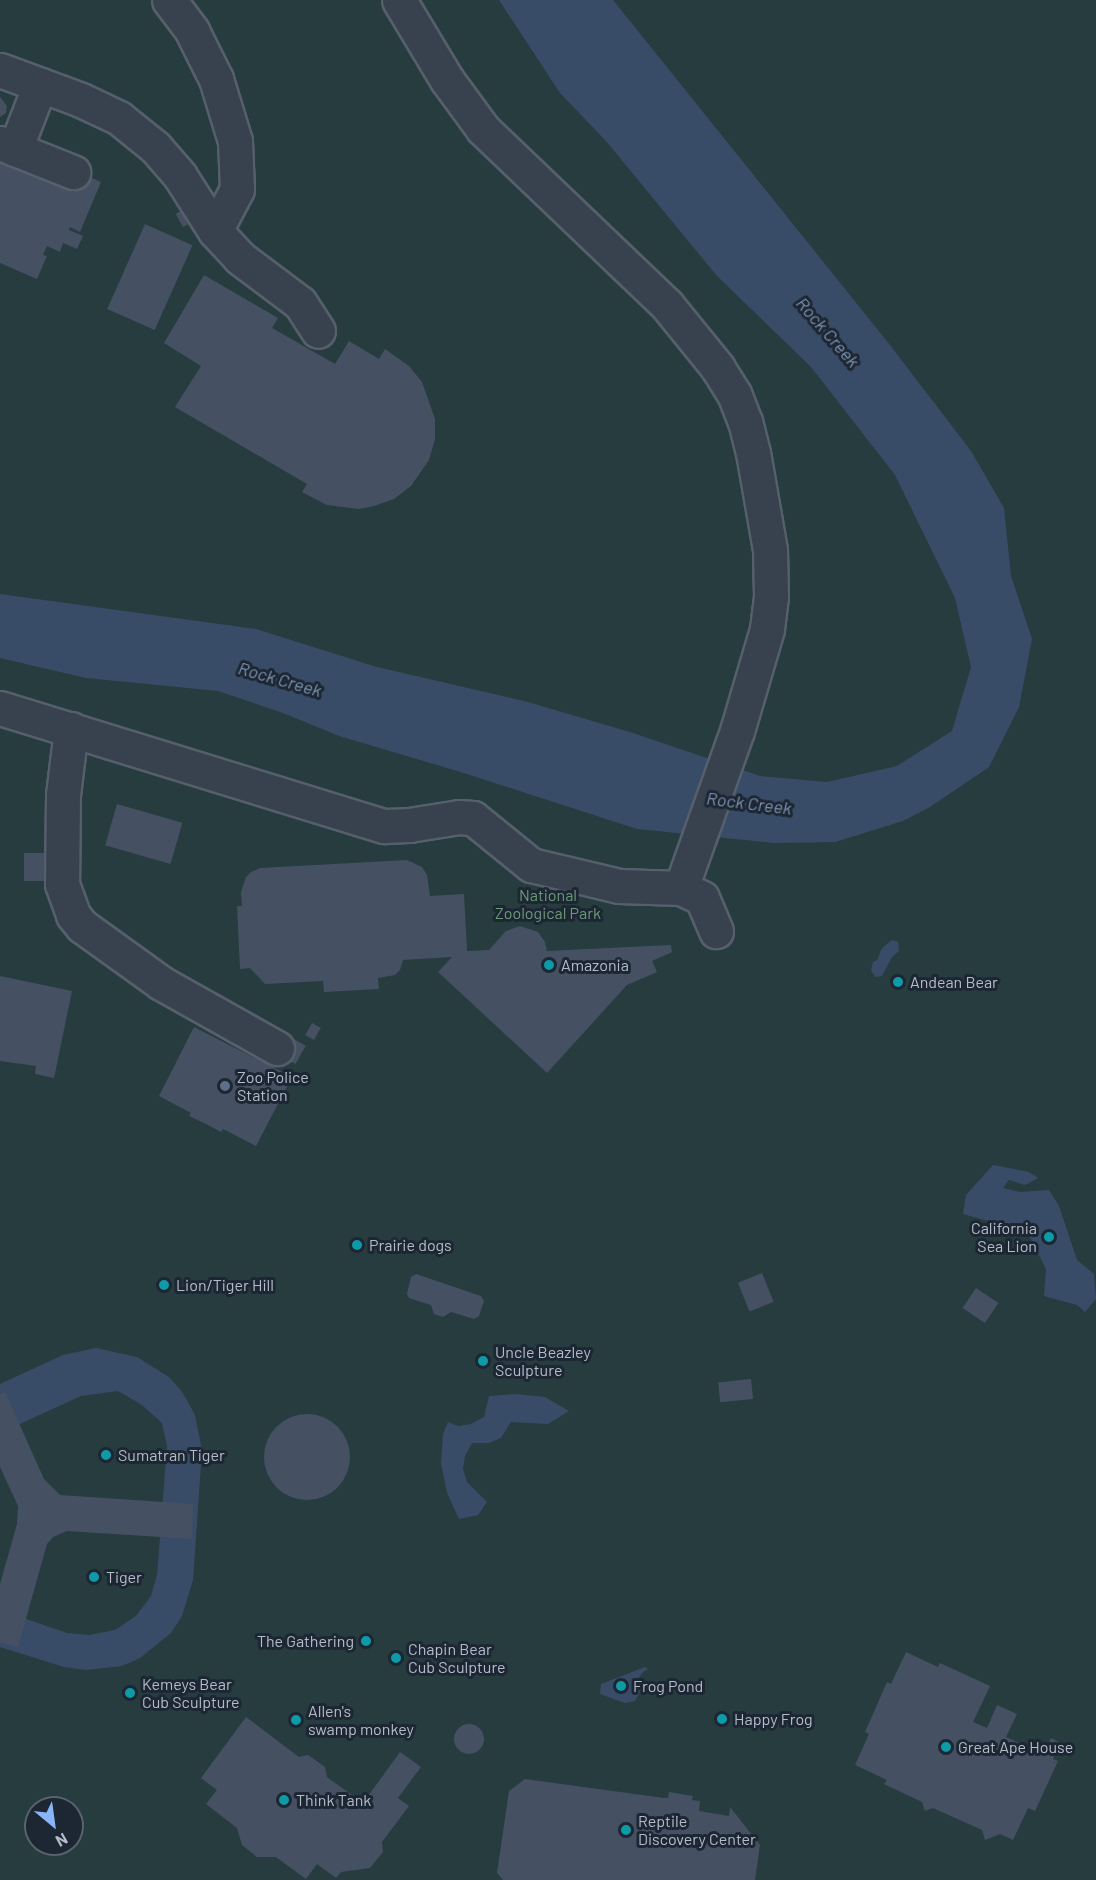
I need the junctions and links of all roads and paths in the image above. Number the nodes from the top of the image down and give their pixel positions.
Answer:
1 (169, 0) edge
2 (399, 0) edge
3 (0, 70) edge
4 (40, 85) junction
5 (8, 146) edge
6 (73, 172) dead end
7 (215, 231) junction
8 (318, 331) dead end
9 (0, 708) edge
10 (71, 729) junction
11 (685, 881) junction
12 (716, 931) dead end
13 (277, 1048) dead end

1 - 7 lane
2 - 11 lane
3 - 4 lane
4 - 5 lane
4 - 7 lane
5 - 6 lane
7 - 8 lane
9 - 10 lane
10 - 11 lane
10 - 13 lane
11 - 12 lane

